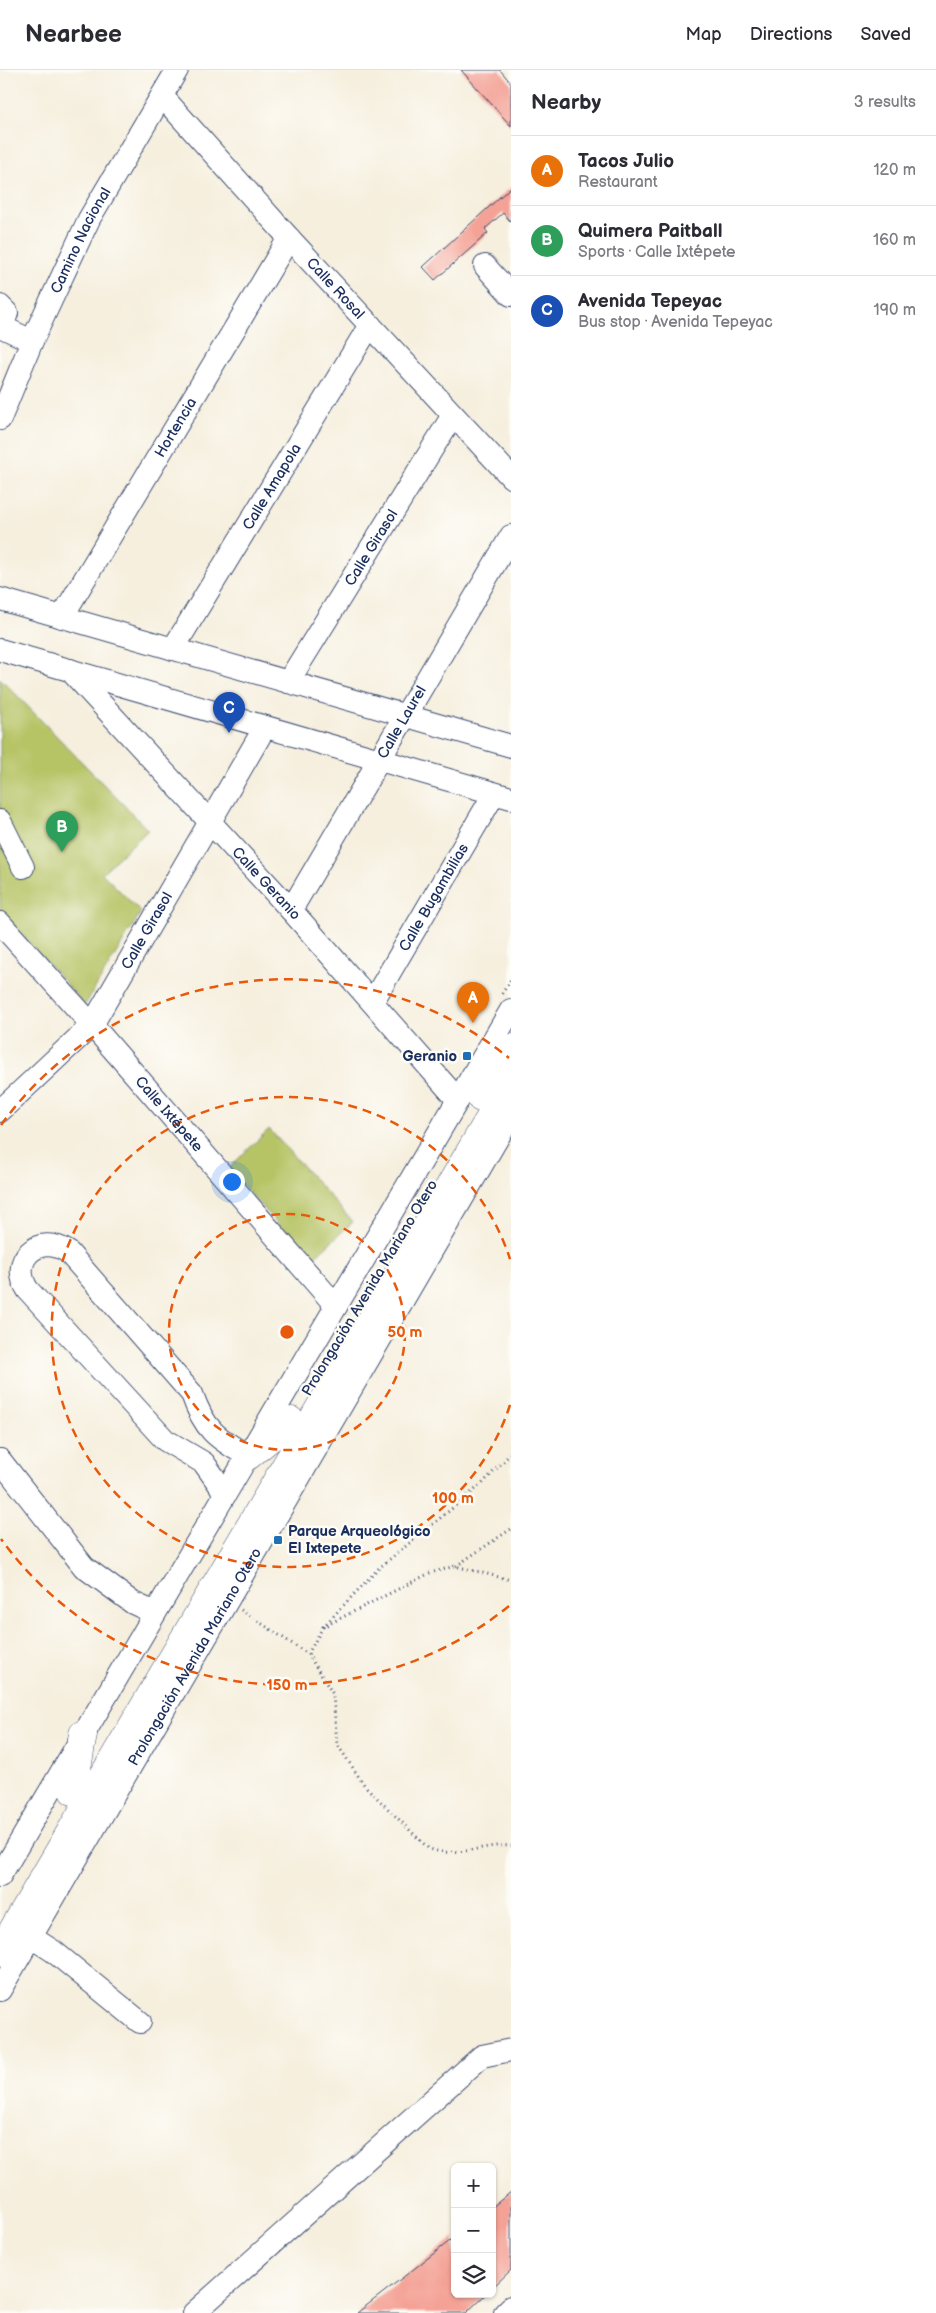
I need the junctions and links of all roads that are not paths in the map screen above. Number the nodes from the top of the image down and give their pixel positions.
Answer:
1 (177, 70) edge
2 (162, 96) junction
3 (289, 238) junction
4 (485, 266) dead end
5 (511, 295) edge
6 (1, 320) edge
7 (370, 325) junction
8 (32, 341) junction
9 (453, 415) junction
10 (0, 419) edge
11 (511, 477) edge
12 (511, 536) edge
13 (0, 600) edge
14 (62, 617) junction
15 (173, 649) junction
16 (0, 650) edge
17 (70, 670) junction
18 (288, 682) junction
19 (405, 716) junction
20 (265, 727) junction
21 (511, 746) edge
22 (379, 760) junction
23 (503, 796) edge
24 (0, 822) edge
25 (209, 822) junction
26 (23, 867) dead end
27 (290, 910) junction
28 (0, 923) edge
29 (373, 1001) junction
30 (511, 1010) edge
31 (92, 1025) junction
32 (511, 1048) edge
33 (511, 1082) edge
34 (458, 1100) junction
35 (0, 1111) edge
36 (511, 1115) edge
37 (336, 1306) junction
38 (299, 1426) junction
39 (248, 1456) junction
40 (0, 1460) edge
41 (297, 1485) junction
42 (224, 1495) junction
43 (155, 1613) junction
44 (83, 1734) junction
45 (129, 1768) junction
46 (81, 1796) junction
47 (0, 1876) edge
48 (0, 1915) edge
49 (31, 1937) junction
50 (0, 1952) edge
51 (0, 1990) edge
52 (140, 2022) dead end
53 (511, 2050) edge
54 (511, 2307) edge
55 (194, 2313) edge
56 (505, 2313) edge

1 - 2 street, Camino Nacional
2 - 3 street, Calle Rosal
2 - 8 street, Camino Nacional
3 - 7 street, Calle Rosal
3 - 14 street, Hortencia
4 - 5 street
6 - 8 street
7 - 9 street, Calle Rosal
7 - 15 street, Calle Amapola
8 - 10 street, Camino Nacional
9 - 11 street, Calle Rosal
9 - 18 street, Calle Girasol
12 - 19 street, Calle Laurel
13 - 14 street
14 - 15 street
15 - 18 street
16 - 17 street
17 - 20 street
17 - 25 street, Calle Geranio
18 - 19 street
19 - 21 street
19 - 22 street, Calle Laurel
20 - 22 street
20 - 25 street, Calle Girasol
22 - 23 street
22 - 27 street, Calle Laurel
23 - 29 street, Calle Bugambilias
24 - 26 street
25 - 27 street, Calle Geranio
25 - 31 street, Calle Girasol
27 - 29 street, Calle Geranio
28 - 31 street, Calle Ixtépete
29 - 34 street, Calle Geranio
30 - 34 street, Prolongación Avenida Mariano Otero
31 - 35 street, Calle Girasol
31 - 37 street, Calle Ixtépete
32 - 38 main road, Prolongación Avenida Mariano Otero
33 - 38 main road, Prolongación Avenida Mariano Otero
34 - 37 street, Prolongación Avenida Mariano Otero
36 - 41 street, Prolongación Avenida Mariano Otero
37 - 39 street, Prolongación Avenida Mariano Otero
38 - 39 main road
38 - 41 main road
38 - 46 main road, Prolongación Avenida Mariano Otero
39 - 42 street, Prolongación Avenida Mariano Otero
39 - 42 street
40 - 43 street
41 - 45 street, Prolongación Avenida Mariano Otero
42 - 43 street, Prolongación Avenida Mariano Otero
43 - 44 street, Prolongación Avenida Mariano Otero
44 - 46 main road
44 - 47 street, Prolongación Avenida Mariano Otero
45 - 46 main road
45 - 49 street, Prolongación Avenida Mariano Otero
46 - 48 main road, Prolongación Avenida Mariano Otero
46 - 50 main road, Prolongación Avenida Mariano Otero
49 - 51 street, Prolongación Avenida Mariano Otero
49 - 52 street
53 - 55 street
54 - 56 street

